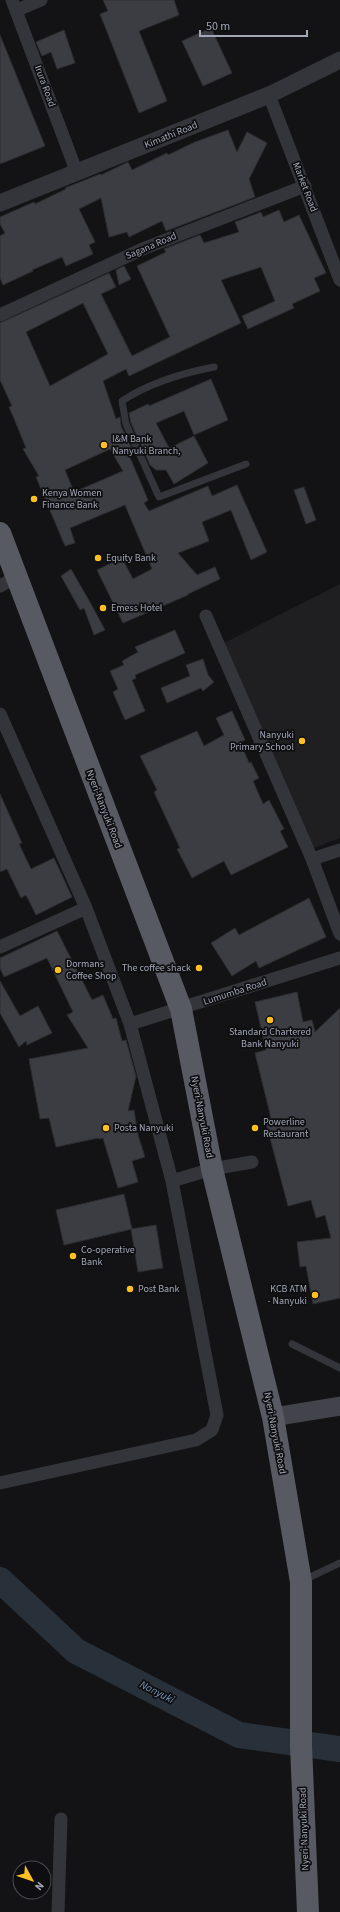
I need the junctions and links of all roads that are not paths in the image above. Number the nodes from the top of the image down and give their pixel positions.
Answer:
1 (42, 0) edge
2 (15, 5) edge
3 (340, 60) edge
4 (269, 95) junction
5 (77, 173) junction
6 (305, 186) junction
7 (0, 203) edge
8 (340, 280) edge
9 (0, 315) edge
10 (214, 367) dead end
11 (246, 464) dead end
12 (0, 533) edge
13 (8, 582) edge
14 (206, 616) dead end
15 (0, 714) edge
16 (340, 850) edge
17 (312, 859) junction
18 (86, 908) junction
19 (340, 934) edge
20 (0, 947) edge
21 (340, 958) edge
22 (181, 1009) junction
23 (130, 1024) junction
24 (252, 1162) dead end
25 (212, 1169) junction
26 (172, 1182) junction
27 (292, 1344) dead end
28 (340, 1368) edge
29 (340, 1406) edge
30 (274, 1417) junction
31 (0, 1483) edge
32 (340, 1563) edge
33 (301, 1582) junction
34 (61, 1819) dead end
35 (58, 1912) edge
36 (308, 1912) edge

1 - 2 street
2 - 5 street, Irura Road
3 - 4 street, Kimathi Road
4 - 5 street, Kimathi Road
4 - 6 street, Market Road
5 - 7 street, Kimathi Road
6 - 8 street, Market Road
6 - 9 street, Sagana Road
10 - 11 lane
12 - 13 highway, Nyeri-Nanyuki Road
13 - 22 highway, Nyeri-Nanyuki Road
14 - 17 street
15 - 18 street
16 - 17 street
17 - 19 street
18 - 20 street
18 - 23 street
21 - 22 street, Lumumba Road
22 - 23 street, Lumumba Road
22 - 25 highway, Nyeri-Nanyuki Road
23 - 26 street
24 - 25 street
25 - 26 street
25 - 30 highway, Nyeri-Nanyuki Road
26 - 31 street
27 - 28 lane
29 - 30 main road
30 - 33 highway, Nyeri-Nanyuki Road
32 - 33 lane
33 - 36 highway, Nyeri-Nanyuki Road
34 - 35 street

